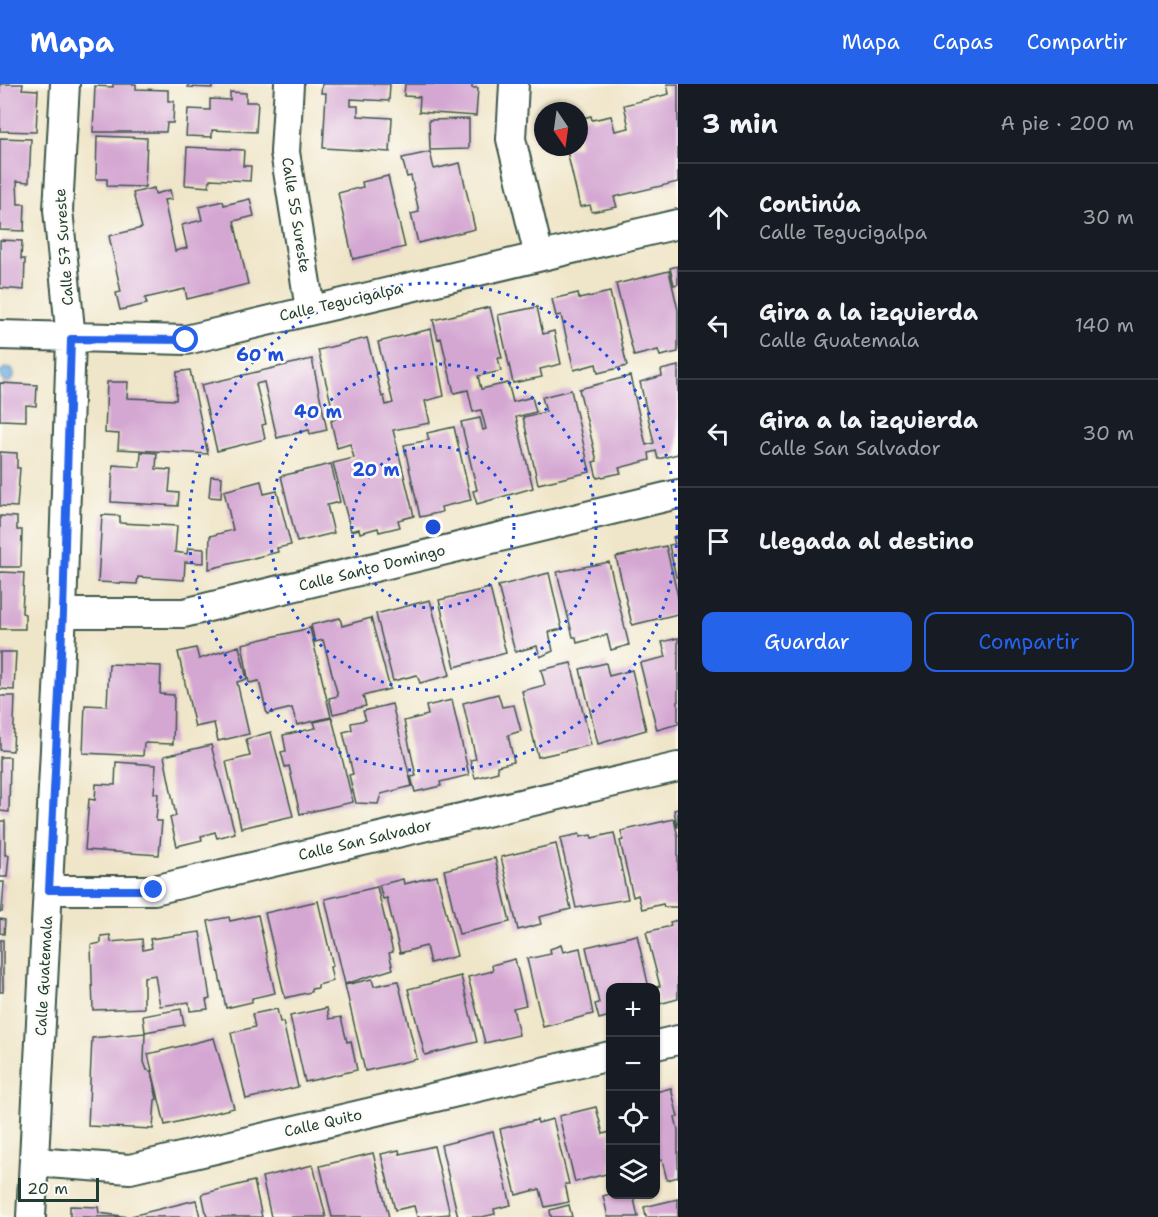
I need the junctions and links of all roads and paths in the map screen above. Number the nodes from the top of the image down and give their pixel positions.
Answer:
1 (65, 84) edge
2 (289, 84) edge
3 (514, 84) edge
4 (678, 224) edge
5 (539, 256) junction
6 (310, 309) junction
7 (0, 335) edge
8 (71, 339) junction
9 (678, 494) edge
10 (63, 613) junction
11 (678, 767) edge
12 (49, 890) junction
13 (678, 1040) edge
14 (660, 1044) edge
15 (606, 1057) edge
16 (34, 1162) junction
17 (31, 1217) edge

1 - 8 street, Calle 57 Sureste
2 - 6 street, Calle 55 Sureste
3 - 5 street
4 - 5 street, Calle Tegucigalpa
5 - 6 street, Calle Tegucigalpa
6 - 8 street, Calle Tegucigalpa
7 - 8 street, Calle Tegucigalpa
8 - 10 street, Calle Guatemala
9 - 10 street, Calle Santo Domingo
10 - 12 street, Calle Guatemala
11 - 12 street, Calle San Salvador
12 - 16 street, Calle Guatemala
13 - 14 street
15 - 16 street, Calle Quito
16 - 17 street, Calle Guatemala

